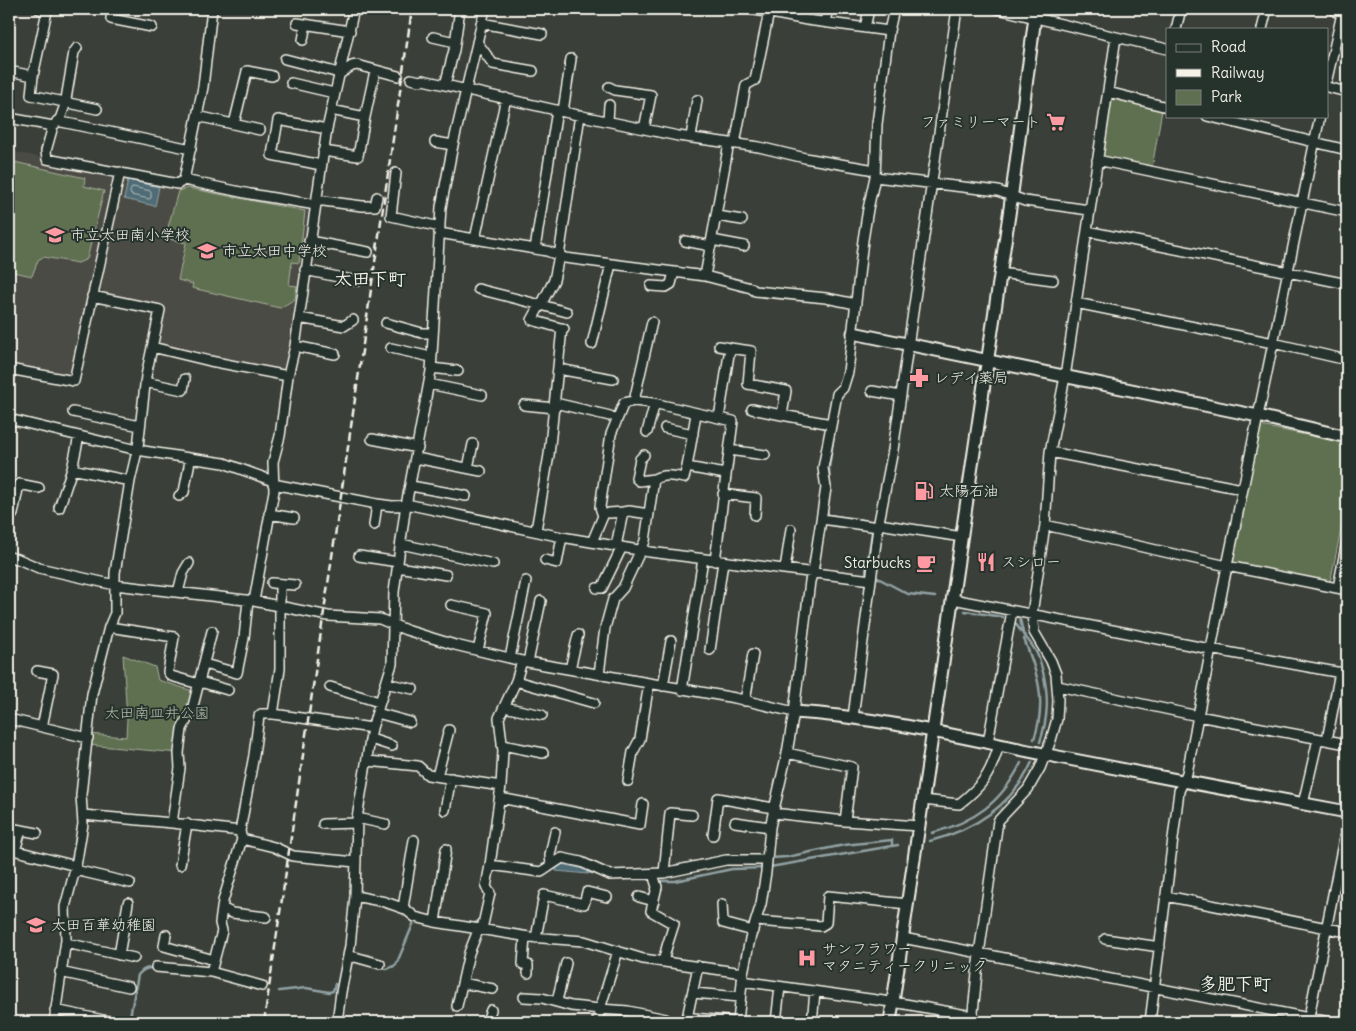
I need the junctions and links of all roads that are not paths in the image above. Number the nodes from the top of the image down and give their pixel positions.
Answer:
1 (39, 9) edge
2 (112, 9) edge
3 (212, 9) edge
4 (354, 9) edge
5 (460, 9) edge
6 (485, 9) edge
7 (750, 9) edge
8 (828, 9) edge
9 (869, 9) edge
10 (894, 9) edge
11 (957, 9) edge
12 (998, 9) edge
13 (1181, 9) edge
14 (1267, 9) edge
15 (1343, 10) edge
16 (773, 12) edge
17 (1036, 13) edge
18 (825, 22) junction
19 (481, 23) junction
20 (152, 27) dead end
21 (865, 28) junction
22 (1176, 28) edge
23 (1262, 28) edge
24 (350, 31) junction
25 (889, 31) junction
26 (542, 34) dead end
27 (433, 36) dead end
28 (1116, 37) junction
29 (302, 40) dead end
30 (455, 42) junction
31 (477, 42) junction
32 (77, 48) dead end
33 (1166, 48) edge
34 (285, 58) dead end
35 (571, 59) dead end
36 (9, 71) edge
37 (375, 71) junction
38 (533, 71) dead end
39 (339, 74) junction
40 (1328, 75) edge
41 (33, 76) junction
42 (272, 76) dead end
43 (398, 76) dead end
44 (411, 79) dead end
45 (291, 83) dead end
46 (445, 85) junction
47 (610, 87) dead end
48 (1328, 87) edge
49 (466, 90) junction
50 (1108, 92) junction
51 (1347, 92) edge
52 (334, 93) junction
53 (506, 98) junction
54 (697, 100) dead end
55 (66, 102) junction
56 (609, 105) dead end
57 (1166, 107) edge
58 (97, 109) dead end
59 (331, 110) junction
60 (560, 110) junction
61 (580, 115) junction
62 (197, 116) junction
63 (366, 117) junction
64 (9, 118) edge
65 (1216, 118) edge
66 (1320, 118) edge
67 (608, 121) junction
68 (55, 124) junction
69 (234, 124) junction
70 (327, 129) junction
71 (644, 129) junction
72 (260, 130) dead end
73 (691, 138) junction
74 (435, 142) dead end
75 (1314, 142) junction
76 (732, 143) junction
77 (453, 145) junction
78 (191, 149) junction
79 (1347, 150) edge
80 (323, 151) junction
81 (1097, 160) junction
82 (321, 165) junction
83 (120, 172) junction
84 (396, 173) dead end
85 (875, 173) junction
86 (184, 180) junction
87 (932, 184) junction
88 (1011, 196) junction
89 (377, 197) dead end
90 (316, 202) junction
91 (1303, 202) junction
92 (1089, 210) junction
93 (1347, 212) edge
94 (717, 216) junction
95 (742, 220) dead end
96 (439, 230) junction
97 (1087, 231) junction
98 (475, 239) junction
99 (309, 241) junction
100 (685, 241) dead end
101 (712, 243) junction
102 (744, 246) dead end
103 (535, 249) junction
104 (368, 252) dead end
105 (559, 256) junction
106 (611, 264) junction
107 (305, 270) junction
108 (674, 272) junction
109 (1288, 272) junction
110 (1000, 273) junction
111 (705, 276) junction
112 (1053, 280) dead end
113 (357, 281) dead end
114 (1347, 284) edge
115 (651, 286) dead end
116 (478, 289) dead end
117 (92, 296) junction
118 (1076, 303) junction
119 (856, 304) junction
120 (541, 305) junction
121 (567, 312) dead end
122 (299, 318) junction
123 (353, 320) dead end
124 (652, 322) dead end
125 (386, 324) dead end
126 (432, 333) junction
127 (853, 333) junction
128 (1274, 343) junction
129 (592, 344) dead end
130 (909, 345) junction
131 (295, 346) junction
132 (719, 346) dead end
133 (152, 347) junction
134 (391, 348) dead end
135 (730, 348) junction
136 (335, 354) dead end
137 (431, 357) junction
138 (988, 360) junction
139 (1347, 360) edge
140 (431, 368) junction
141 (10, 369) edge
142 (558, 369) junction
143 (458, 371) dead end
144 (288, 376) junction
145 (1065, 377) junction
146 (613, 378) dead end
147 (185, 379) dead end
148 (9, 381) edge
149 (145, 382) junction
150 (429, 384) junction
151 (872, 391) dead end
152 (482, 395) dead end
153 (901, 396) junction
154 (634, 401) junction
155 (654, 403) junction
156 (524, 405) dead end
157 (555, 406) junction
158 (752, 409) dead end
159 (73, 412) dead end
160 (696, 414) junction
161 (782, 415) junction
162 (610, 416) dead end
163 (1258, 416) junction
164 (720, 418) junction
165 (9, 419) edge
166 (831, 424) junction
167 (140, 426) junction
168 (665, 428) dead end
169 (647, 432) dead end
170 (693, 434) junction
171 (79, 436) junction
172 (1347, 437) edge
173 (372, 439) dead end
174 (473, 444) dead end
175 (418, 448) junction
176 (137, 450) junction
177 (730, 450) junction
178 (1050, 452) junction
179 (644, 455) dead end
180 (765, 455) dead end
181 (188, 458) junction
182 (416, 458) junction
183 (687, 467) junction
184 (468, 468) junction
185 (72, 470) junction
186 (481, 471) dead end
187 (725, 474) junction
188 (654, 479) junction
189 (130, 481) junction
190 (273, 482) junction
191 (410, 486) junction
192 (38, 488) dead end
193 (1242, 489) junction
194 (722, 494) junction
195 (179, 496) dead end
196 (466, 496) dead end
197 (377, 504) junction
198 (406, 506) junction
199 (60, 508) dead end
200 (623, 512) junction
201 (9, 513) edge
202 (609, 513) dead end
203 (269, 514) junction
204 (649, 514) junction
205 (755, 515) dead end
206 (294, 518) dead end
207 (822, 519) junction
208 (374, 525) dead end
209 (879, 525) junction
210 (1045, 526) junction
211 (791, 529) dead end
212 (536, 530) junction
213 (562, 537) junction
214 (962, 537) junction
215 (1347, 541) edge
216 (592, 542) junction
217 (401, 544) junction
218 (619, 547) junction
219 (640, 550) junction
220 (359, 556) dead end
221 (9, 557) edge
222 (703, 559) junction
223 (545, 560) dead end
224 (719, 561) junction
225 (189, 563) dead end
226 (398, 564) junction
227 (493, 564) dead end
228 (1226, 566) junction
229 (785, 569) junction
230 (813, 572) junction
231 (446, 575) dead end
232 (871, 580) junction
233 (526, 582) dead end
234 (115, 585) junction
235 (295, 585) dead end
236 (597, 588) dead end
237 (1338, 588) junction
238 (1347, 590) edge
239 (178, 592) junction
240 (953, 599) junction
241 (251, 601) junction
242 (541, 601) dead end
243 (280, 606) junction
244 (451, 606) dead end
245 (1012, 611) junction
246 (1032, 614) junction
247 (393, 624) junction
248 (109, 627) junction
249 (212, 631) dead end
250 (578, 635) dead end
251 (671, 640) dead end
252 (1210, 649) junction
253 (478, 650) junction
254 (710, 650) dead end
255 (753, 654) dead end
256 (510, 658) junction
257 (525, 661) junction
258 (204, 664) junction
259 (570, 669) junction
260 (36, 671) dead end
261 (1344, 673) edge
262 (599, 674) junction
263 (516, 681) junction
264 (199, 683) junction
265 (386, 683) junction
266 (649, 683) junction
267 (663, 686) junction
268 (1058, 686) junction
269 (330, 687) dead end
270 (413, 689) dead end
271 (228, 690) dead end
272 (682, 690) junction
273 (745, 700) junction
274 (379, 702) junction
275 (594, 704) dead end
276 (504, 707) junction
277 (794, 712) junction
278 (377, 713) junction
279 (273, 714) junction
280 (542, 715) dead end
281 (1198, 716) junction
282 (853, 717) junction
283 (9, 719) edge
284 (410, 722) dead end
285 (42, 727) junction
286 (372, 728) junction
287 (448, 730) dead end
288 (933, 731) junction
289 (88, 738) junction
290 (1318, 738) junction
291 (371, 739) junction
292 (1327, 740) junction
293 (994, 744) junction
294 (1347, 744) edge
295 (502, 745) junction
296 (392, 746) dead end
297 (543, 753) dead end
298 (787, 753) junction
299 (1045, 754) junction
300 (368, 761) junction
301 (437, 776) junction
302 (451, 778) junction
303 (628, 781) dead end
304 (1183, 781) junction
305 (501, 786) junction
306 (500, 798) junction
307 (923, 800) junction
308 (643, 804) dead end
309 (1303, 804) junction
310 (445, 810) dead end
311 (773, 811) junction
312 (1347, 812) edge
313 (83, 815) junction
314 (692, 815) dead end
315 (357, 820) junction
316 (845, 821) junction
317 (172, 822) junction
318 (735, 822) dead end
319 (1347, 823) edge
320 (187, 824) junction
321 (322, 824) dead end
322 (385, 824) dead end
323 (919, 826) junction
324 (770, 827) junction
325 (9, 828) edge
326 (22, 830) junction
327 (555, 832) dead end
328 (37, 834) dead end
329 (241, 835) junction
330 (713, 835) dead end
331 (414, 840) dead end
332 (446, 849) dead end
333 (12, 850) edge
334 (356, 862) junction
335 (180, 865) dead end
336 (490, 865) junction
337 (551, 865) junction
338 (766, 866) junction
339 (75, 868) junction
340 (664, 873) junction
341 (653, 874) junction
342 (130, 883) dead end
343 (355, 896) junction
344 (1166, 896) junction
345 (607, 897) dead end
346 (639, 897) dead end
347 (654, 901) junction
348 (128, 903) dead end
349 (722, 904) dead end
350 (908, 904) junction
351 (222, 908) junction
352 (403, 908) junction
353 (266, 917) dead end
354 (756, 921) junction
355 (435, 922) junction
356 (1326, 928) junction
357 (480, 929) junction
358 (753, 931) junction
359 (1347, 932) edge
360 (166, 934) dead end
361 (526, 937) junction
362 (536, 938) junction
363 (903, 938) junction
364 (1105, 939) dead end
365 (66, 943) junction
366 (1160, 947) junction
367 (618, 951) junction
368 (979, 954) junction
369 (119, 955) junction
370 (134, 958) dead end
371 (349, 958) junction
372 (214, 960) junction
373 (663, 962) junction
374 (566, 963) dead end
375 (380, 964) dead end
376 (698, 966) junction
377 (156, 967) dead end
378 (60, 972) junction
379 (210, 972) junction
380 (528, 974) dead end
381 (743, 977) junction
382 (462, 983) junction
383 (129, 986) dead end
384 (262, 986) dead end
385 (780, 986) junction
386 (1154, 988) junction
387 (493, 989) dead end
388 (815, 992) junction
389 (693, 993) junction
390 (524, 997) dead end
391 (740, 997) junction
392 (556, 1001) junction
393 (893, 1002) junction
394 (457, 1006) dead end
395 (600, 1009) junction
396 (55, 1010) junction
397 (491, 1010) dead end
398 (666, 1018) dead end
399 (973, 1020) edge
400 (1308, 1020) edge
401 (108, 1021) edge
402 (54, 1022) edge
403 (337, 1022) edge
404 (482, 1022) edge
405 (597, 1022) edge
406 (737, 1022) edge
407 (776, 1022) edge
408 (812, 1022) edge
409 (890, 1022) edge
410 (1150, 1022) edge
411 (1329, 1022) edge

1 - 41 street
2 - 20 street
3 - 62 street
4 - 24 street
5 - 30 street
6 - 19 street
7 - 16 street
8 - 18 street
9 - 21 street
10 - 25 street
11 - 87 street
12 - 17 street
13 - 22 street
14 - 23 street
15 - 40 street
16 - 18 street
16 - 76 street
17 - 28 street
17 - 88 street
18 - 21 street
19 - 26 street
19 - 31 street
21 - 25 street
24 - 29 street
24 - 39 street
25 - 85 street
27 - 30 street
28 - 33 street
28 - 50 street
30 - 46 street
31 - 38 street
31 - 49 street
32 - 55 street
34 - 39 street
35 - 60 street
36 - 41 street
37 - 39 street
37 - 43 street
37 - 63 street
39 - 52 street
41 - 55 street
42 - 69 street
44 - 46 street
45 - 52 street
46 - 49 street
47 - 71 street
48 - 51 street
49 - 53 street
49 - 77 street
50 - 57 street
50 - 81 street
52 - 59 street
53 - 60 street
53 - 98 street
54 - 73 street
55 - 58 street
55 - 68 street
56 - 67 street
59 - 63 street
59 - 70 street
60 - 61 street
60 - 103 street
61 - 67 street
61 - 105 street
62 - 69 street
62 - 78 street
63 - 80 street
64 - 68 street
65 - 75 street
66 - 75 street
67 - 71 street
68 - 78 street
68 - 83 street
69 - 72 street
70 - 80 street
70 - 82 street
71 - 73 street
73 - 76 street
74 - 77 street
75 - 79 street
75 - 91 street
76 - 85 street
76 - 94 street
77 - 96 street
78 - 86 street
80 - 82 street
81 - 91 street
81 - 92 street
82 - 90 street
83 - 86 street
83 - 117 street
84 - 96 street
85 - 87 street
85 - 119 street
86 - 90 street
87 - 88 street
87 - 130 street
88 - 92 street
88 - 110 street
89 - 90 street
90 - 99 street
91 - 93 street
91 - 109 street
92 - 97 street
94 - 95 street
94 - 101 street
96 - 98 street
96 - 126 street
97 - 109 street
97 - 118 street
98 - 103 street
99 - 104 street
99 - 107 street
100 - 101 street
101 - 102 street
101 - 111 street
103 - 105 street
105 - 106 street
105 - 120 street
106 - 108 street
106 - 129 street
107 - 113 street
107 - 122 street
108 - 111 street
108 - 115 street
109 - 114 street
109 - 128 street
110 - 112 street
110 - 138 street
111 - 119 street
116 - 120 street
117 - 133 street
117 - 141 street
118 - 128 street
118 - 145 street
119 - 127 street
120 - 121 street
120 - 142 street
122 - 123 street
122 - 131 street
124 - 154 street
125 - 126 street
126 - 137 street
127 - 130 street
127 - 166 street
128 - 139 street
128 - 163 street
130 - 138 street
130 - 153 street
131 - 136 street
131 - 144 street
132 - 135 street
133 - 144 street
133 - 149 street
134 - 137 street
135 - 161 street
135 - 164 street
137 - 140 street
138 - 145 street
138 - 214 street
140 - 143 street
140 - 150 street
141 - 148 street
142 - 146 street
142 - 157 street
144 - 190 street
145 - 163 street
145 - 178 street
147 - 149 street
149 - 167 street
150 - 152 street
150 - 175 street
151 - 153 street
153 - 209 street
154 - 155 street
154 - 216 street
155 - 160 street
155 - 169 street
156 - 157 street
157 - 162 street
157 - 212 street
158 - 161 street
159 - 167 street
160 - 164 street
160 - 170 street
161 - 166 street
163 - 172 street
163 - 193 street
164 - 177 street
165 - 171 street
166 - 207 street
167 - 176 street
168 - 170 street
170 - 183 street
171 - 176 street
171 - 185 street
173 - 175 street
174 - 184 street
175 - 182 street
176 - 181 street
176 - 189 street
177 - 180 street
177 - 187 street
178 - 193 street
178 - 210 street
179 - 188 street
181 - 190 street
181 - 195 street
182 - 184 street
182 - 191 street
183 - 187 street
183 - 188 street
184 - 186 street
185 - 189 street
185 - 199 street
187 - 194 street
188 - 204 street
189 - 234 street
190 - 197 street
190 - 203 street
191 - 196 street
191 - 198 street
192 - 201 street
193 - 228 street
194 - 205 street
194 - 224 street
197 - 198 street
197 - 208 street
198 - 212 street
198 - 217 street
200 - 202 street
200 - 204 street
200 - 218 street
203 - 206 street
203 - 241 street
204 - 219 street
207 - 209 street
207 - 230 street
209 - 214 street
209 - 232 street
210 - 228 street
210 - 246 street
211 - 229 street
212 - 213 street
213 - 216 street
213 - 223 street
214 - 240 street
215 - 237 street
216 - 218 street
217 - 226 street
217 - 227 street
218 - 219 street
218 - 236 street
219 - 222 street
219 - 262 street
220 - 226 street
221 - 234 street
222 - 224 street
222 - 272 street
224 - 229 street
224 - 254 street
225 - 239 street
226 - 231 street
226 - 247 street
228 - 237 street
228 - 252 street
229 - 230 street
230 - 232 street
230 - 277 street
232 - 282 street
233 - 256 street
234 - 239 street
234 - 248 street
235 - 243 street
237 - 238 street
239 - 241 street
240 - 245 street
240 - 288 street
241 - 243 street
241 - 258 street
242 - 257 street
243 - 247 street
243 - 279 street
244 - 253 street
245 - 246 street
245 - 293 street
246 - 252 street
246 - 268 street
247 - 253 street
247 - 265 street
248 - 264 street
248 - 289 street
249 - 258 street
250 - 259 street
251 - 267 street
252 - 261 street
252 - 281 street
253 - 256 street
255 - 273 street
256 - 257 street
257 - 259 street
257 - 263 street
258 - 264 street
259 - 262 street
260 - 285 street
261 - 292 street
262 - 266 street
263 - 275 street
263 - 276 street
264 - 271 street
264 - 317 street
265 - 270 street
265 - 274 street
266 - 267 street
266 - 303 street
267 - 272 street
268 - 281 street
268 - 299 street
269 - 274 street
272 - 273 street
273 - 277 street
274 - 278 street
276 - 280 street
276 - 295 street
277 - 282 street
277 - 298 street
278 - 284 street
278 - 286 street
279 - 286 street
279 - 329 street
281 - 290 street
281 - 304 street
282 - 288 street
283 - 285 street
285 - 289 street
286 - 291 street
287 - 301 street
288 - 293 street
288 - 307 street
289 - 313 street
290 - 292 street
290 - 309 street
291 - 296 street
291 - 300 street
292 - 294 street
293 - 299 street
293 - 307 street
295 - 297 street
295 - 305 street
298 - 311 street
298 - 316 street
299 - 304 street
299 - 368 street
300 - 301 street
300 - 315 street
301 - 302 street
302 - 305 street
302 - 310 street
304 - 309 street
304 - 344 street
305 - 306 street
306 - 308 street
306 - 336 street
307 - 323 street
309 - 312 street
311 - 316 street
311 - 324 street
311 - 330 street
313 - 317 street
313 - 339 street
314 - 340 street
315 - 321 street
315 - 322 street
315 - 334 street
316 - 323 street
317 - 320 street
318 - 324 street
319 - 356 street
320 - 329 street
320 - 335 street
323 - 350 street
324 - 338 street
325 - 326 street
326 - 328 street
326 - 333 street
327 - 337 street
329 - 334 street
329 - 351 street
331 - 352 street
332 - 355 street
333 - 339 street
334 - 343 street
336 - 337 street
336 - 357 street
337 - 341 street
338 - 340 street
338 - 354 street
339 - 342 street
339 - 365 street
340 - 341 street
341 - 347 street
343 - 352 street
343 - 371 street
344 - 356 street
344 - 366 street
345 - 362 street
346 - 347 street
347 - 373 street
348 - 369 street
349 - 358 street
350 - 354 street
350 - 363 street
351 - 353 street
351 - 372 street
352 - 355 street
354 - 358 street
355 - 357 street
356 - 359 street
356 - 400 street
357 - 361 street
357 - 382 street
358 - 381 street
360 - 372 street
361 - 362 street
361 - 380 street
362 - 367 street
363 - 368 street
363 - 393 street
364 - 366 street
365 - 369 street
365 - 378 street
366 - 386 street
367 - 373 street
367 - 395 street
368 - 386 street
368 - 399 street
369 - 370 street
371 - 375 street
371 - 403 street
372 - 379 street
373 - 376 street
374 - 392 street
376 - 381 street
376 - 389 street
377 - 379 street
378 - 383 street
378 - 396 street
379 - 384 street
381 - 385 street
381 - 391 street
382 - 387 street
382 - 394 street
385 - 388 street
385 - 407 street
386 - 400 street
386 - 410 street
388 - 393 street
388 - 408 street
389 - 391 street
389 - 406 street
390 - 392 street
391 - 406 street
392 - 395 street
393 - 399 street
393 - 409 street
395 - 398 street
395 - 405 street
396 - 401 street
396 - 402 street
397 - 404 street
400 - 411 street

